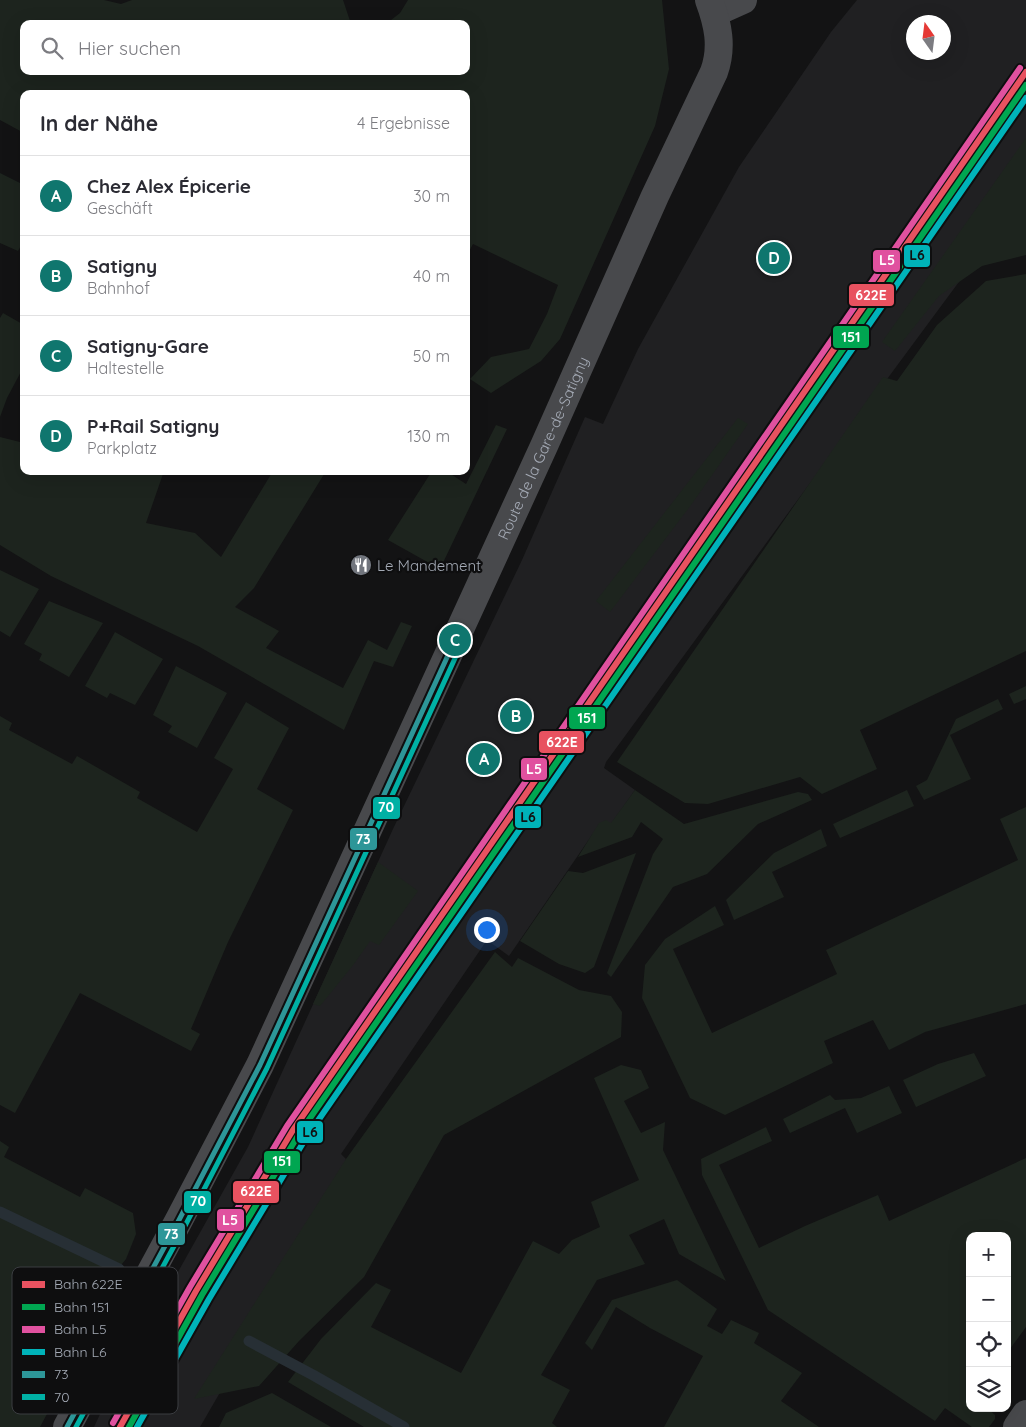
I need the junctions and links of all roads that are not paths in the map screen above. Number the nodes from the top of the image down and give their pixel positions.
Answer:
1 (743, 0) edge
2 (712, 7) edge
3 (154, 1267) edge
4 (74, 1414) edge
5 (1026, 1414) edge
6 (67, 1427) edge
7 (1017, 1427) edge

1 - 2 street
2 - 3 street, Route de la Gare-de-Satigny
4 - 6 street, Route de la Gare-de-Satigny
5 - 7 street

